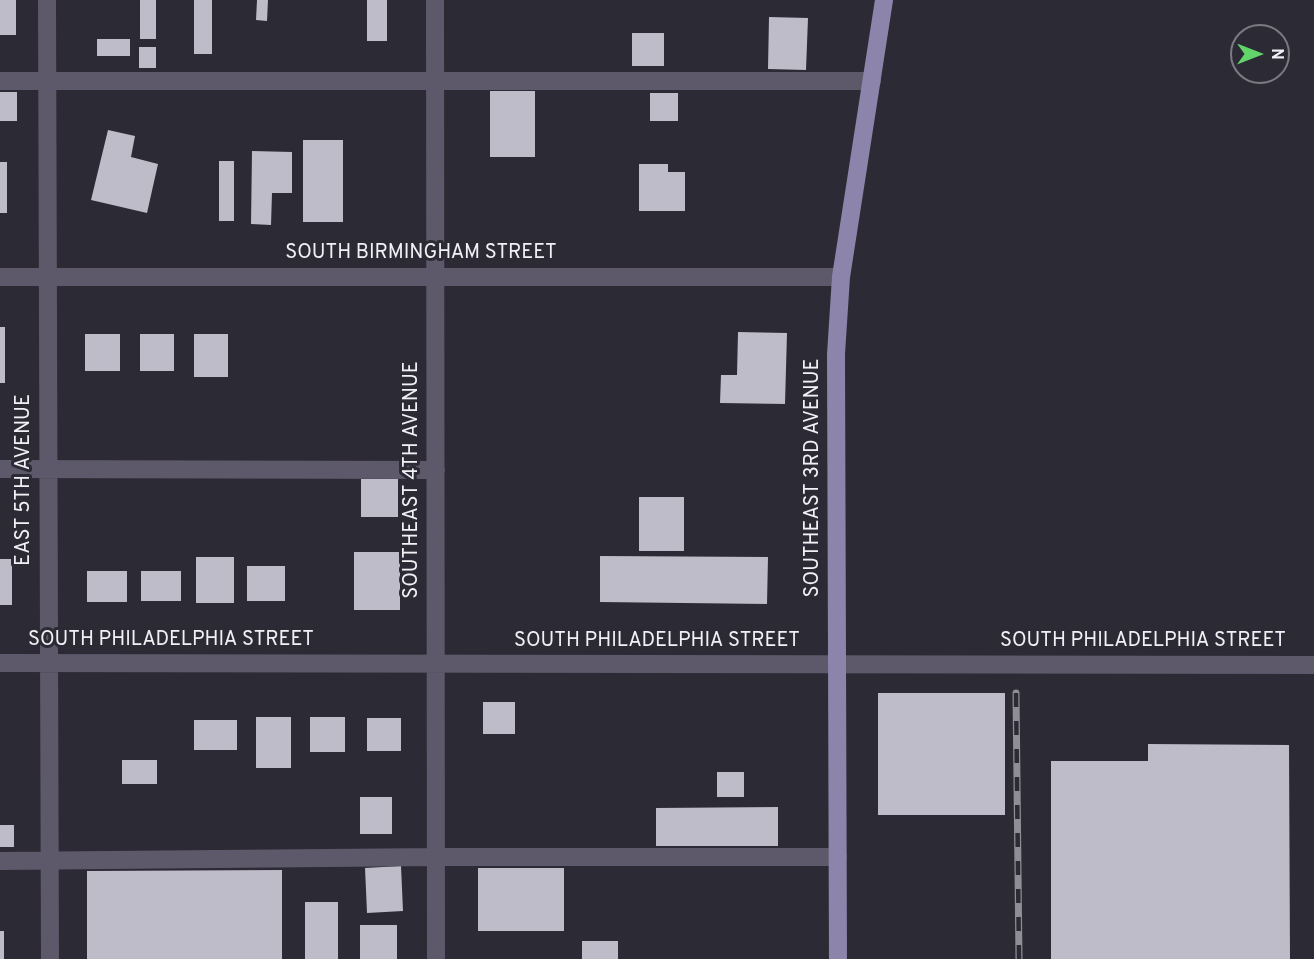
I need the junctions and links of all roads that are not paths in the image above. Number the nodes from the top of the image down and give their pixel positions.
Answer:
1 (47, 0) edge
2 (435, 0) edge
3 (884, 0) edge
4 (0, 81) edge
5 (47, 81) junction
6 (872, 81) junction
7 (435, 82) junction
8 (0, 277) edge
9 (47, 277) junction
10 (436, 277) junction
11 (841, 277) junction
12 (0, 469) edge
13 (48, 469) junction
14 (436, 470) junction
15 (48, 662) junction
16 (0, 663) edge
17 (837, 664) junction
18 (436, 665) junction
19 (1314, 665) edge
20 (436, 857) junction
21 (838, 857) junction
22 (0, 861) edge
23 (50, 861) junction
24 (50, 959) edge
25 (436, 959) edge
26 (838, 959) edge

1 - 5 street, EAST 5TH AVENUE
2 - 7 street, SOUTHEAST 4TH AVENUE
3 - 6 main road, SOUTHEAST 3RD AVENUE
4 - 5 street
5 - 7 street
5 - 9 street, EAST 5TH AVENUE
6 - 7 street
6 - 11 main road, SOUTHEAST 3RD AVENUE
7 - 10 street, SOUTHEAST 4TH AVENUE
8 - 9 street, SOUTH BIRMINGHAM STREET
9 - 10 street, SOUTH BIRMINGHAM STREET
9 - 13 street, EAST 5TH AVENUE
10 - 11 street, SOUTH BIRMINGHAM STREET
10 - 14 street, SOUTHEAST 4TH AVENUE
11 - 17 main road, SOUTHEAST 3RD AVENUE
12 - 13 street
13 - 14 street
13 - 15 street, EAST 5TH AVENUE
14 - 18 street, SOUTHEAST 4TH AVENUE
15 - 16 street, SOUTH PHILADELPHIA STREET
15 - 18 street, SOUTH PHILADELPHIA STREET
15 - 23 street, EAST 5TH AVENUE
17 - 18 street, SOUTH PHILADELPHIA STREET
17 - 19 street, SOUTH PHILADELPHIA STREET
17 - 21 main road, SOUTHEAST 3RD AVENUE
18 - 20 street, SOUTHEAST 4TH AVENUE
20 - 21 street
20 - 23 street
20 - 25 street, SOUTHEAST 4TH AVENUE
21 - 26 main road, SOUTHEAST 3RD AVENUE
22 - 23 street
23 - 24 street, EAST 5TH AVENUE

